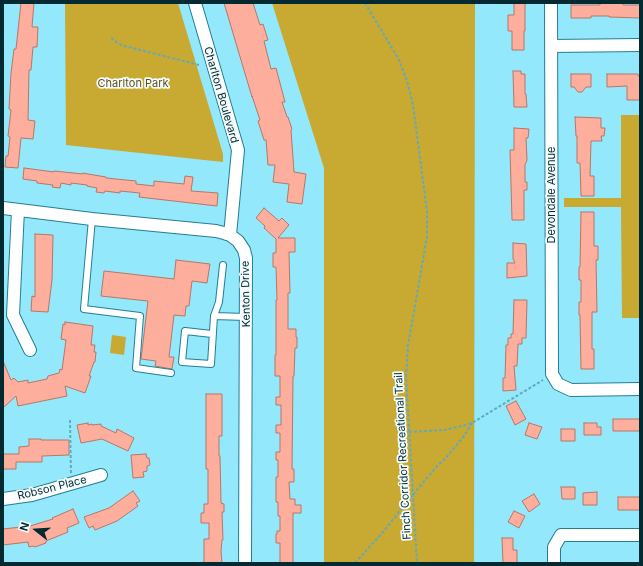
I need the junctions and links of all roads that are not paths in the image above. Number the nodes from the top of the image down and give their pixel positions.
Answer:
1 (195, 3) edge
2 (551, 3) edge
3 (640, 44) edge
4 (552, 46) junction
5 (3, 208) edge
6 (18, 210) junction
7 (92, 219) junction
8 (230, 235) junction
9 (223, 265) dead end
10 (214, 316) junction
11 (246, 317) junction
12 (212, 334) junction
13 (30, 350) dead end
14 (170, 373) dead end
15 (640, 389) edge
16 (101, 475) dead end
17 (3, 499) edge
18 (640, 535) edge
19 (246, 563) edge
20 (554, 563) edge

1 - 8 street, Charlton Boulevard
2 - 4 street, Devondale Avenue
3 - 4 street
4 - 15 street, Devondale Avenue
5 - 6 street
6 - 7 street
6 - 13 street
7 - 8 street
7 - 14 lane
8 - 11 street, Kenton Drive
9 - 10 lane
10 - 11 lane
10 - 12 lane
11 - 19 street, Kenton Drive
12 - 12 lane
16 - 17 street, Robson Place
18 - 20 street

